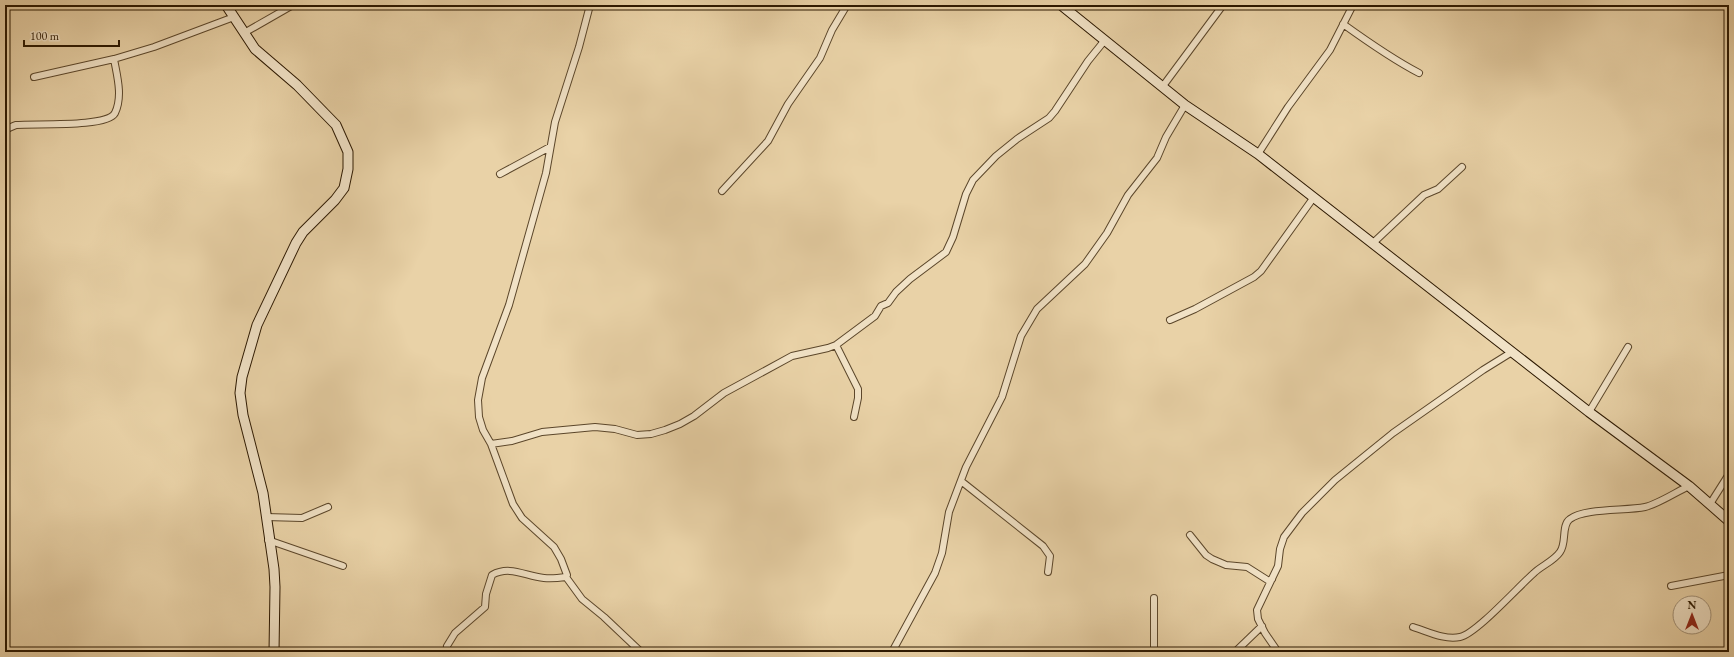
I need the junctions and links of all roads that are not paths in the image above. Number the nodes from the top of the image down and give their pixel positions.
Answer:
1 (226, 5) edge
2 (294, 5) edge
3 (590, 5) edge
4 (847, 5) edge
5 (1061, 5) edge
6 (1222, 5) edge
7 (1353, 5) edge
8 (234, 17) junction
9 (1343, 24) junction
10 (244, 33) junction
11 (1105, 40) junction
12 (114, 59) junction
13 (1419, 73) dead end
14 (34, 77) dead end
15 (1163, 86) junction
16 (1186, 105) junction
17 (5, 130) edge
18 (550, 147) junction
19 (1258, 154) junction
20 (1462, 167) dead end
21 (500, 174) dead end
22 (722, 191) dead end
23 (1314, 197) junction
24 (1373, 243) junction
25 (1170, 320) dead end
26 (836, 345) junction
27 (1628, 347) dead end
28 (1512, 352) junction
29 (1589, 412) junction
30 (854, 417) dead end
31 (491, 444) junction
32 (1729, 474) edge
33 (961, 481) junction
34 (1689, 486) junction
35 (1710, 504) junction
36 (328, 507) dead end
37 (266, 517) junction
38 (1729, 521) edge
39 (1190, 535) dead end
40 (268, 540) junction
41 (343, 566) dead end
42 (1048, 572) dead end
43 (1729, 575) edge
44 (566, 578) junction
45 (1272, 579) junction
46 (1671, 586) dead end
47 (1154, 598) dead end
48 (1262, 626) junction
49 (1413, 627) dead end
50 (447, 646) dead end
51 (274, 652) edge
52 (642, 652) edge
53 (892, 652) edge
54 (1154, 652) edge
55 (1235, 652) edge
56 (1278, 652) edge

1 - 8 main road
2 - 10 street
3 - 18 street
4 - 22 street
5 - 11 main road
6 - 15 street
7 - 9 street
8 - 10 main road
8 - 12 street
9 - 13 street
9 - 19 street
10 - 37 main road
11 - 15 main road
11 - 26 street
12 - 14 street
12 - 17 street
15 - 16 main road
16 - 19 main road
16 - 33 street
18 - 21 street
18 - 31 street
19 - 23 main road
20 - 24 street
23 - 24 main road
23 - 25 street
24 - 28 main road
26 - 30 street
26 - 31 street
27 - 29 street
28 - 29 main road
28 - 45 street
29 - 34 main road
31 - 44 street
32 - 35 street
33 - 42 street
33 - 53 street
34 - 35 main road
34 - 49 street
35 - 38 main road
36 - 37 street
37 - 40 main road
39 - 45 street
40 - 41 street
40 - 51 main road
43 - 46 street
44 - 50 street
44 - 52 street
45 - 48 street
47 - 54 street
48 - 55 street
48 - 56 street

